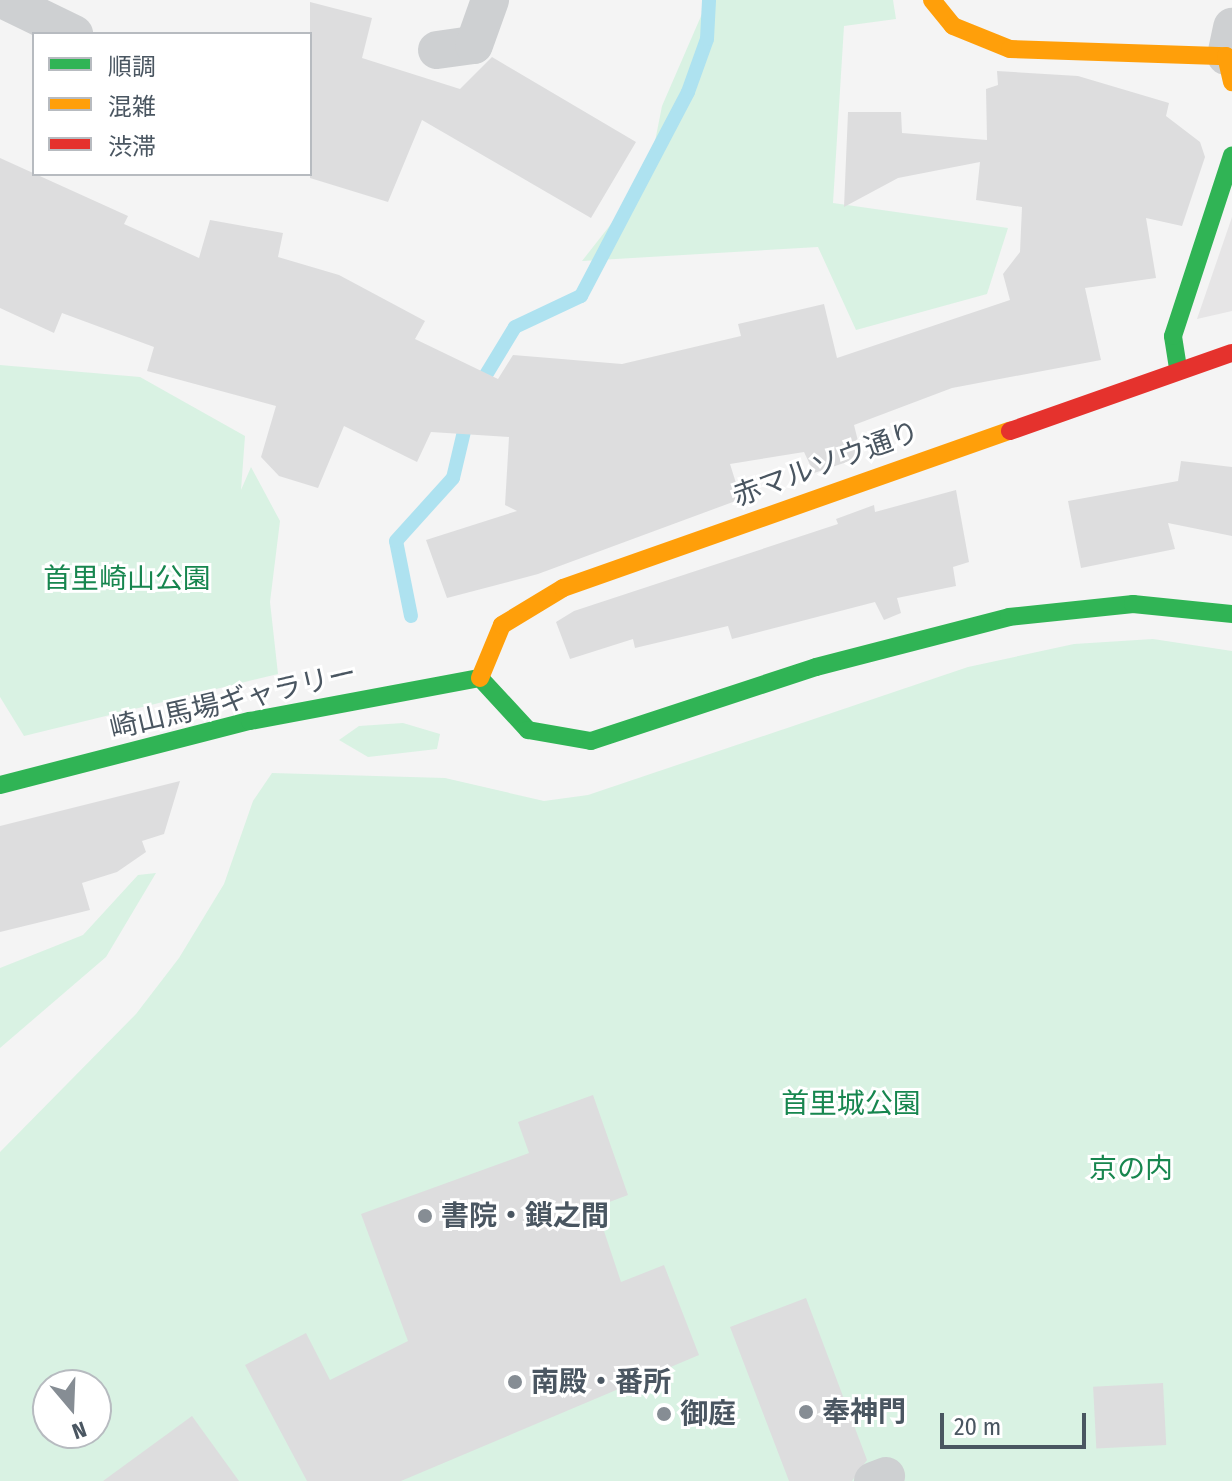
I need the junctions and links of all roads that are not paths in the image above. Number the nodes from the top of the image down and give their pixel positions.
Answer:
1 (4, 0) edge
2 (490, 0) edge
3 (932, 0) edge
4 (70, 32) edge
5 (437, 50) dead end
6 (1230, 55) edge
7 (1232, 155) edge
8 (1232, 353) edge
9 (1178, 368) junction
10 (1232, 614) edge
11 (480, 678) junction
12 (0, 785) edge

1 - 4 street
2 - 5 street
3 - 6 street
7 - 9 street
8 - 9 street, 赤マルソウ通り
9 - 11 street, 赤マルソウ通り
10 - 11 street
11 - 12 street, 崎山馬場ギャラリー

